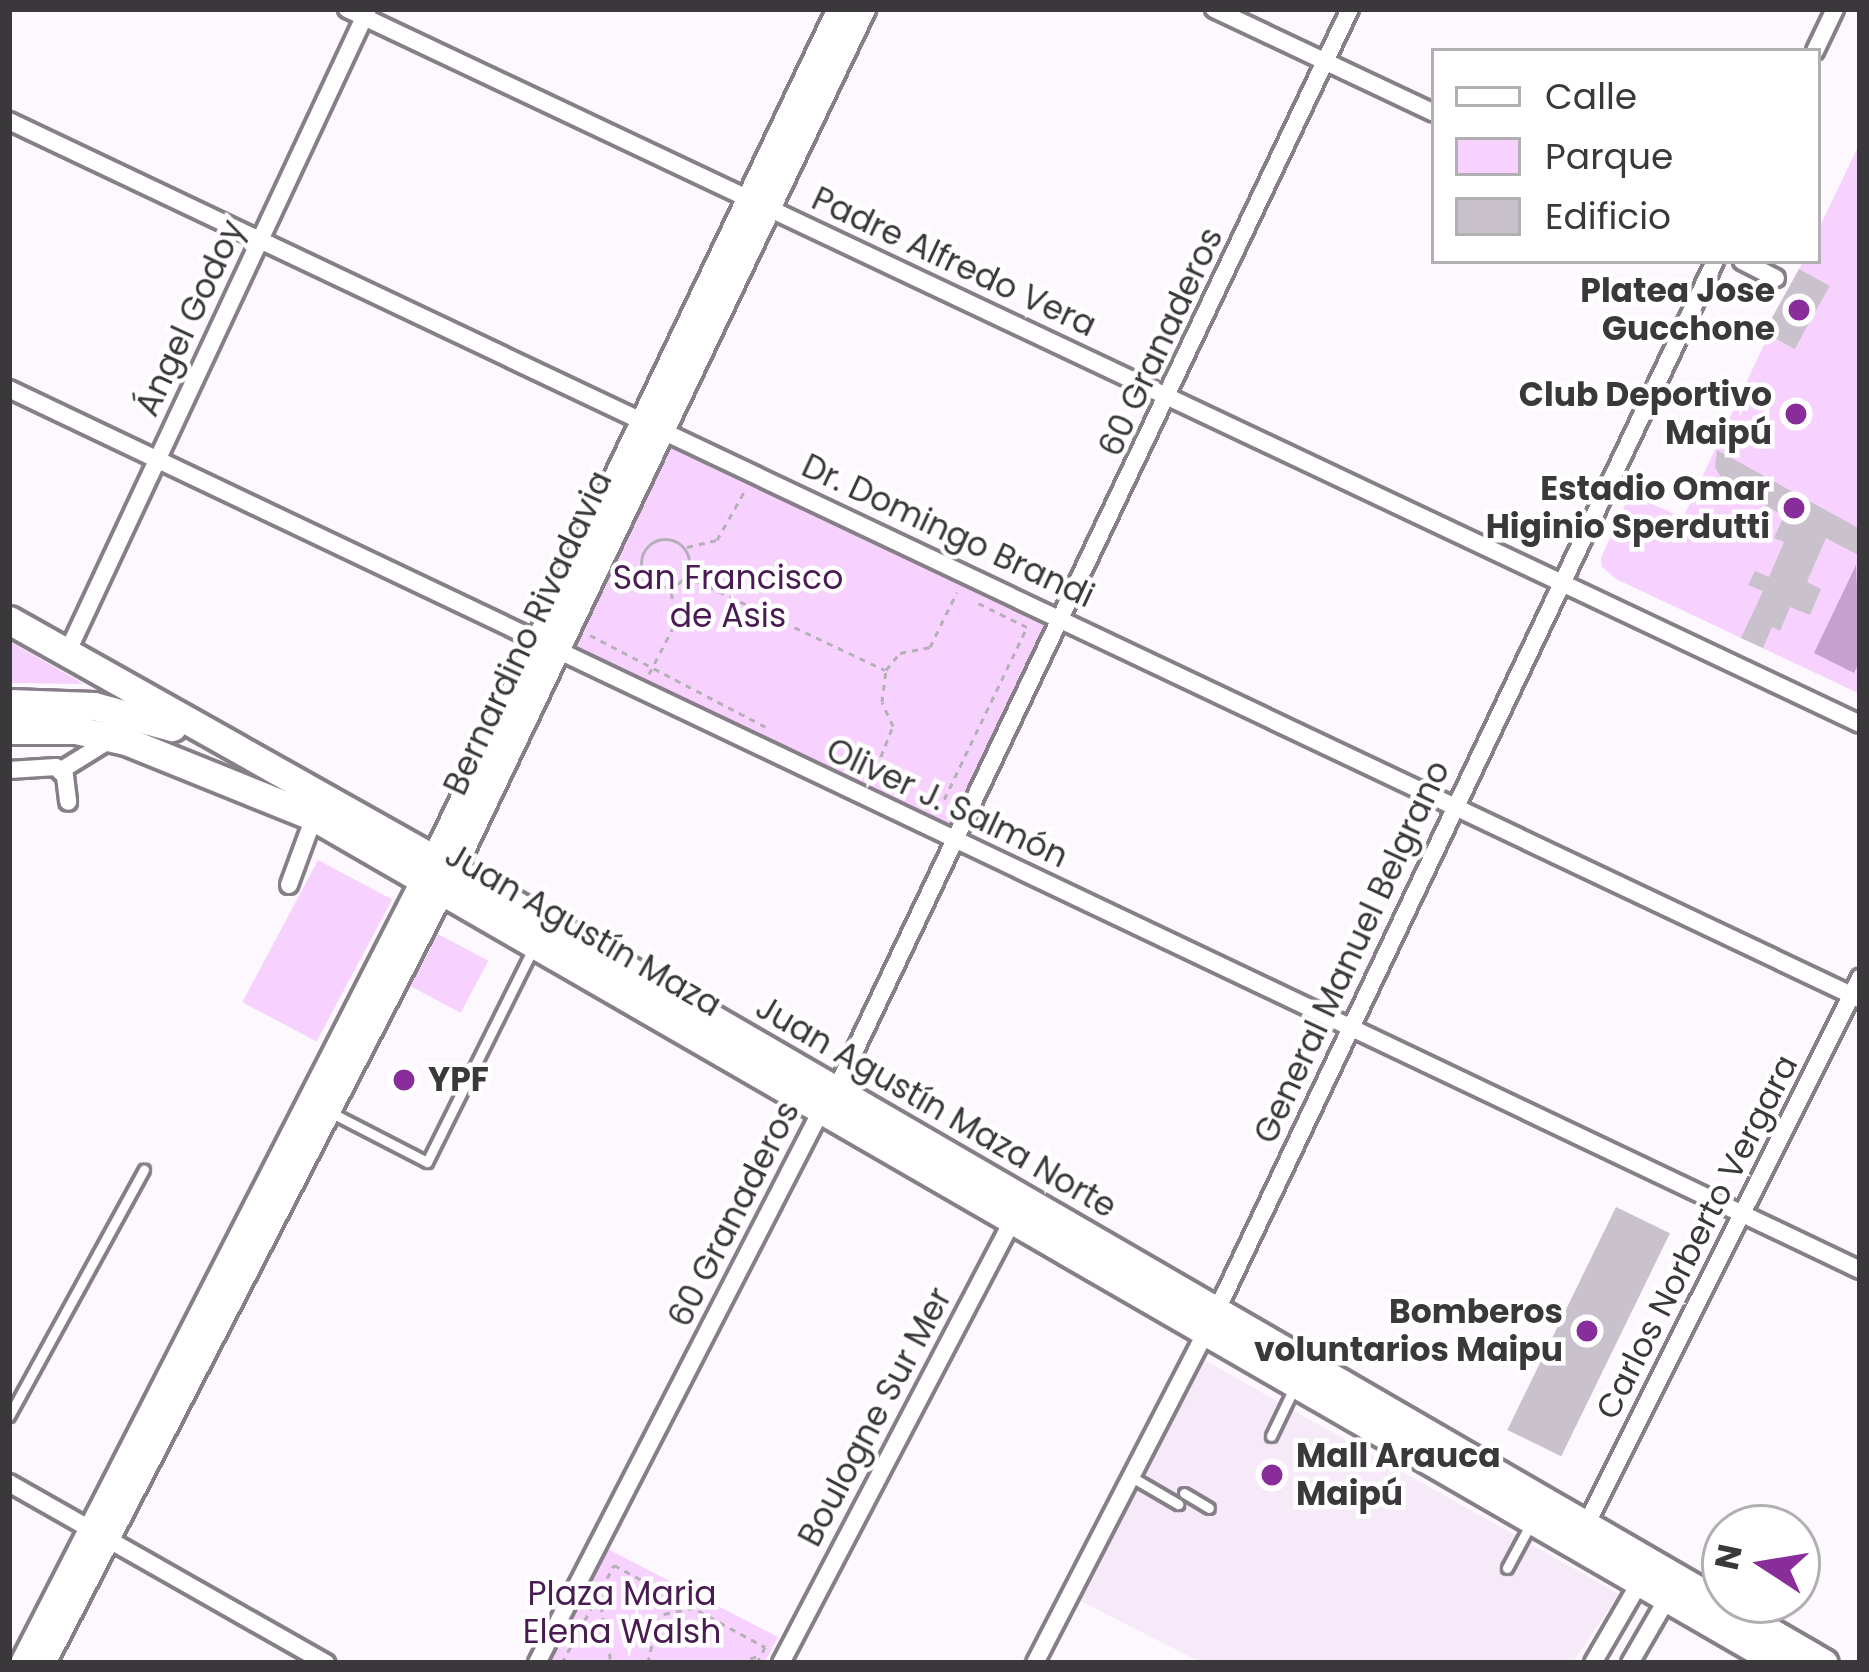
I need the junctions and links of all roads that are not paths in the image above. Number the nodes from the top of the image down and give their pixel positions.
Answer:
1 (840, 9) edge
2 (863, 9) edge
3 (1214, 9) edge
4 (1350, 9) edge
5 (1835, 9) edge
6 (360, 12) edge
7 (1816, 48) edge
8 (1325, 61) junction
9 (1431, 112) edge
10 (9, 121) edge
11 (759, 203) junction
12 (260, 240) junction
13 (1714, 264) edge
14 (1748, 264) edge
15 (1776, 278) dead end
16 (9, 389) edge
17 (1168, 397) junction
18 (653, 426) junction
19 (157, 462) junction
20 (1560, 583) junction
21 (1063, 619) junction
22 (9, 620) edge
23 (546, 648) junction
24 (67, 653) junction
25 (9, 703) edge
26 (1860, 724) edge
27 (9, 730) edge
28 (113, 738) junction
29 (260, 763) junction
30 (9, 770) edge
31 (60, 771) junction
32 (68, 802) dead end
33 (1454, 804) junction
34 (314, 817) junction
35 (957, 840) junction
36 (438, 875) junction
37 (289, 885) dead end
38 (535, 944) junction
39 (1857, 991) edge
40 (1349, 1028) junction
41 (829, 1098) junction
42 (319, 1106) junction
43 (144, 1168) dead end
44 (1019, 1209) junction
45 (1743, 1215) junction
46 (1860, 1270) edge
47 (1212, 1320) junction
48 (1298, 1381) junction
49 (9, 1416) edge
50 (1271, 1436) dead end
51 (1130, 1476) junction
52 (9, 1483) edge
53 (1209, 1508) dead end
54 (1533, 1520) junction
55 (1587, 1523) junction
56 (100, 1532) junction
57 (1508, 1568) dead end
58 (1640, 1582) junction
59 (1667, 1599) junction
60 (23, 1663) edge
61 (43, 1663) edge
62 (326, 1663) edge
63 (537, 1663) edge
64 (781, 1663) edge
65 (1035, 1663) edge
66 (1593, 1663) edge
67 (1630, 1663) edge
68 (1780, 1663) edge
69 (1824, 1663) edge

1 - 11 street, Bernardino Rivadavia
2 - 11 street, Bernardino Rivadavia
3 - 8 street
4 - 8 street, 60 Granaderos
5 - 7 street
6 - 11 street, Padre Alfredo Vera
6 - 12 street, Ángel Godoy
8 - 9 street
8 - 17 street, 60 Granaderos
10 - 12 street, Dr. Domingo Brandi
11 - 17 street, Padre Alfredo Vera
11 - 18 street, Bernardino Rivadavia
12 - 18 street, Dr. Domingo Brandi
12 - 19 street, Ángel Godoy
13 - 20 street, General Manuel Belgrano
14 - 15 street
16 - 19 street, Oliver J. Salmón
17 - 20 street, Padre Alfredo Vera
17 - 21 street, 60 Granaderos
18 - 21 street, Dr. Domingo Brandi
18 - 23 street, Bernardino Rivadavia
19 - 23 street, Oliver J. Salmón
19 - 24 street, Ángel Godoy
20 - 26 street, Padre Alfredo Vera
20 - 33 street, General Manuel Belgrano
21 - 33 street, Dr. Domingo Brandi
21 - 35 street, 60 Granaderos
22 - 24 main road, Juan Agustín Maza Norte
23 - 35 street, Oliver J. Salmón
23 - 36 street, Bernardino Rivadavia
24 - 29 main road, Juan Agustín Maza Norte
25 - 29 main road
27 - 28 main road, Juan Agustín Maza
28 - 31 street
28 - 34 main road, Juan Agustín Maza
29 - 36 main road, Juan Agustín Maza Norte
30 - 31 street
31 - 32 street
33 - 39 street, Dr. Domingo Brandi
33 - 40 street, General Manuel Belgrano
34 - 36 main road, Juan Agustín Maza
34 - 37 street
35 - 40 street, Oliver J. Salmón
35 - 41 street, 60 Granaderos
36 - 38 main road, Juan Agustín Maza
36 - 41 main road, Juan Agustín Maza Norte
36 - 42 street, Bernardino Rivadavia
38 - 41 main road, Juan Agustín Maza
38 - 42 lane
39 - 45 street, Carlos Norberto Vergara
40 - 45 street, Oliver J. Salmón
40 - 47 street, General Manuel Belgrano
41 - 44 main road, Juan Agustín Maza Norte
41 - 63 street, 60 Granaderos
42 - 56 street, Bernardino Rivadavia
43 - 49 lane
44 - 47 main road, Juan Agustín Maza Norte
44 - 64 street, Boulogne Sur Mer
45 - 46 street, Oliver J. Salmón
45 - 55 street, Carlos Norberto Vergara
47 - 48 main road
47 - 51 street, General Manuel Belgrano
47 - 55 main road, Juan Agustín Maza Norte
48 - 50 lane
48 - 54 main road
51 - 53 lane
51 - 65 street, General Manuel Belgrano
52 - 56 street
54 - 57 lane
54 - 58 main road
55 - 69 main road, Juan Agustín Maza Norte
56 - 60 street, Bernardino Rivadavia
56 - 61 street, Bernardino Rivadavia
56 - 62 street
58 - 59 main road
58 - 66 street
59 - 67 street
59 - 68 main road

